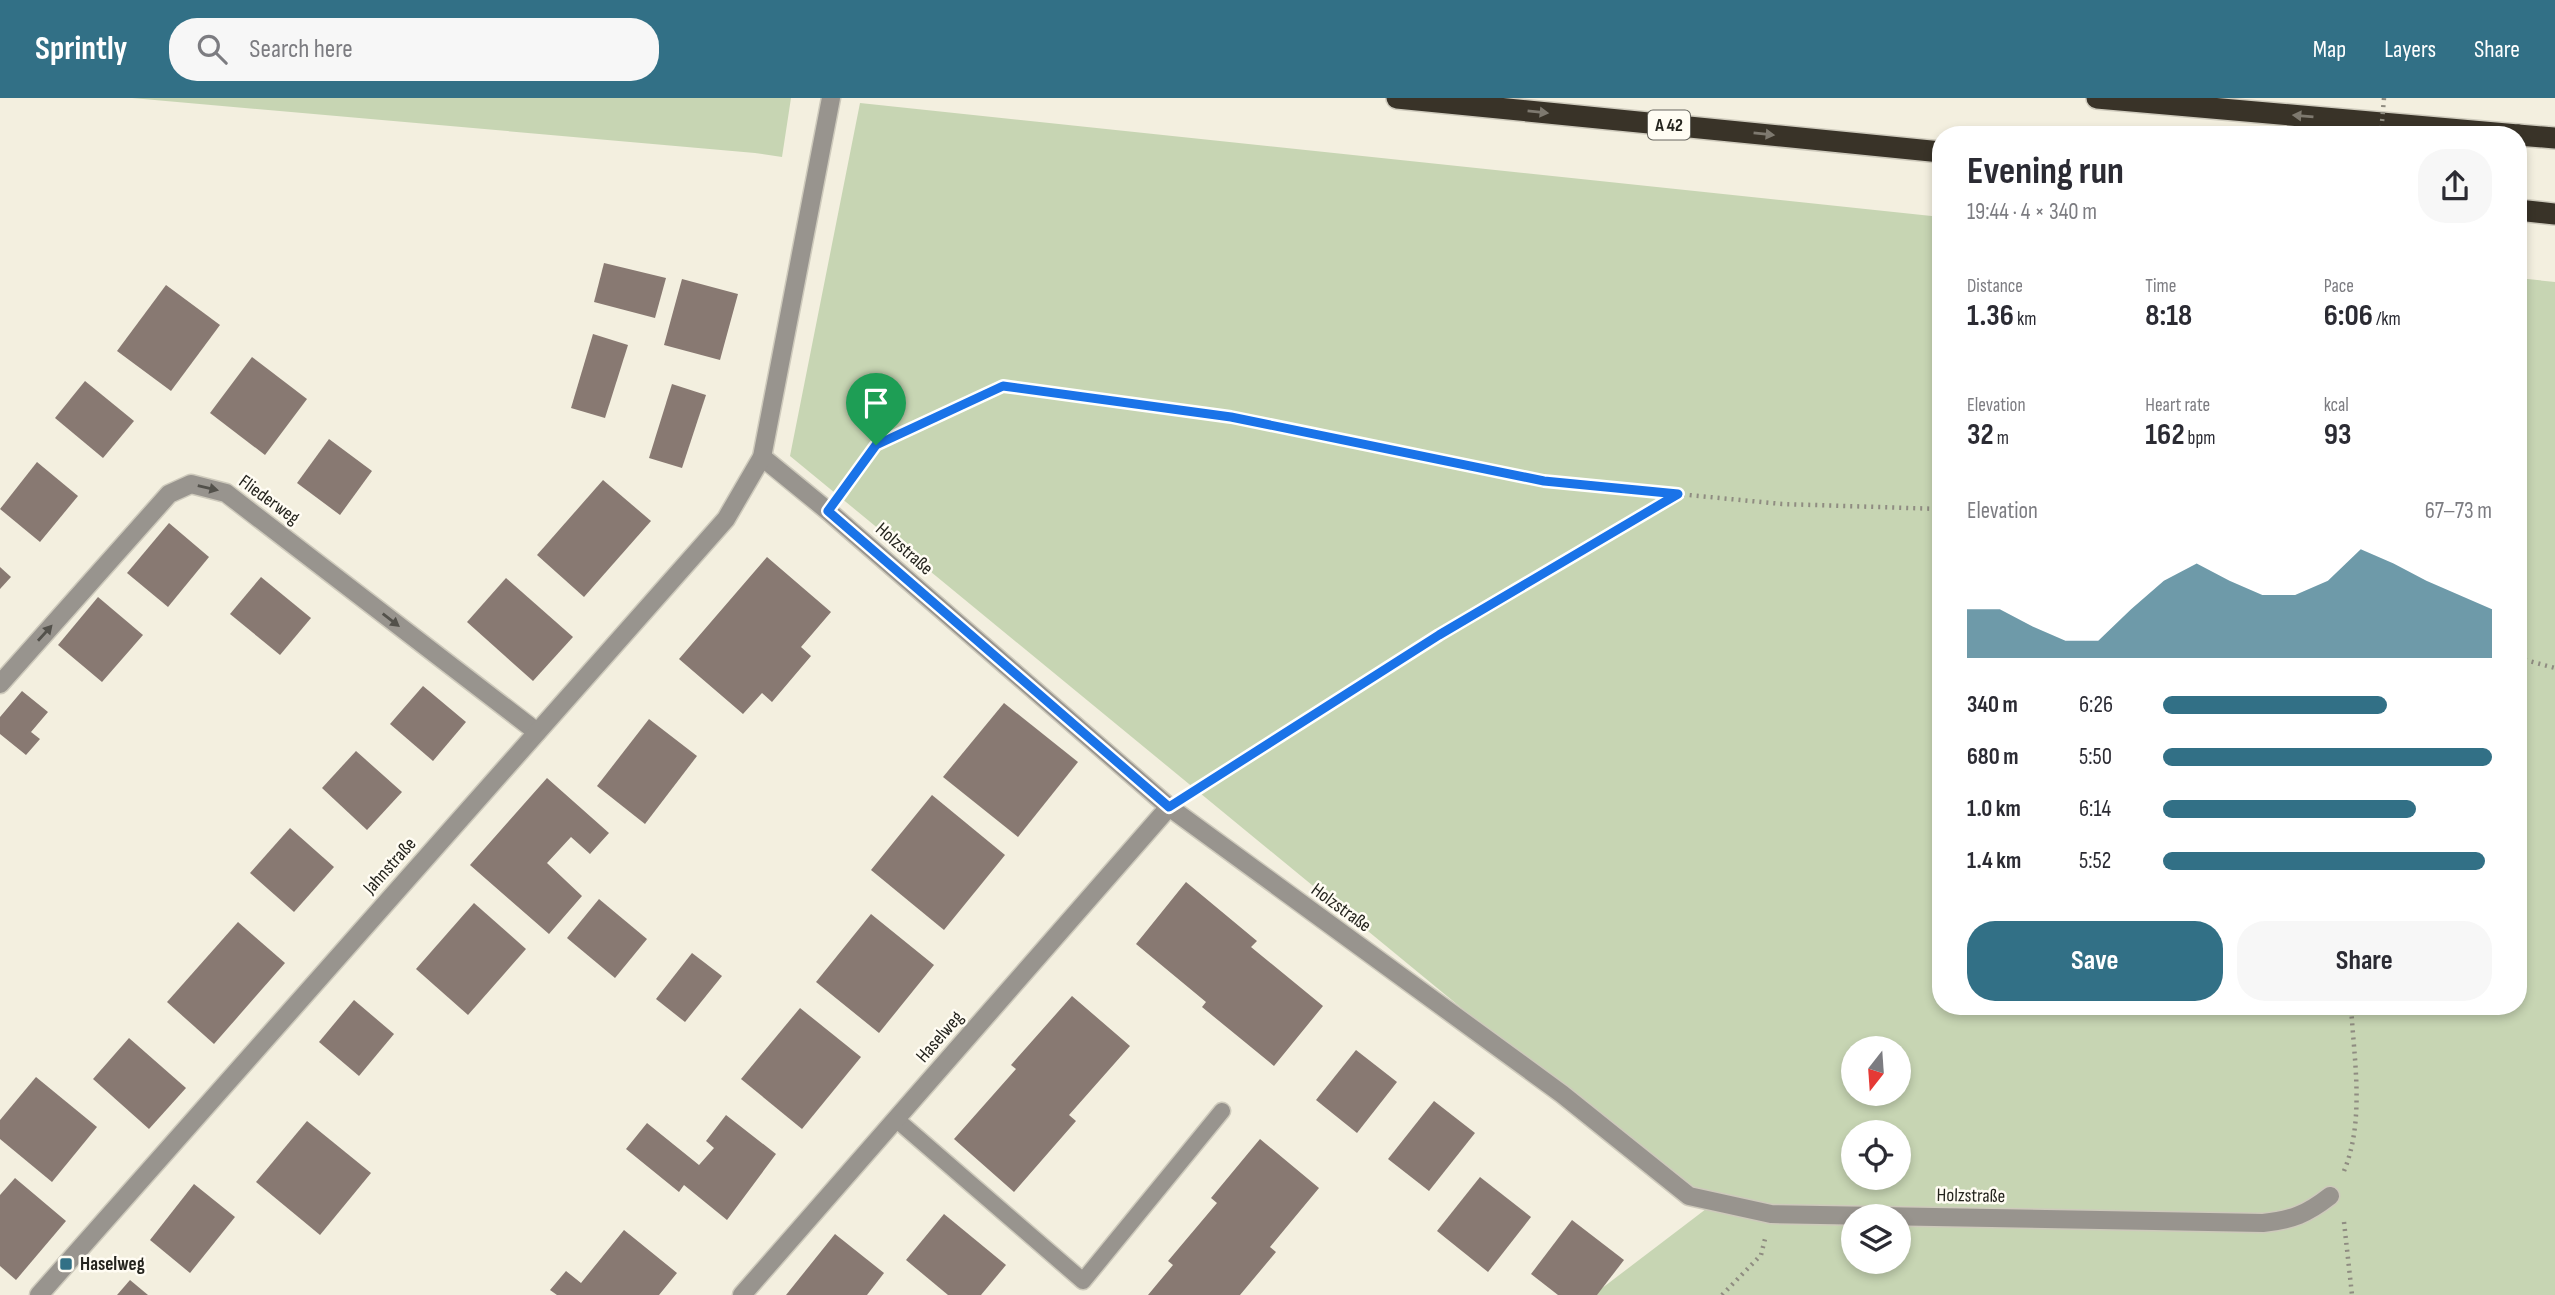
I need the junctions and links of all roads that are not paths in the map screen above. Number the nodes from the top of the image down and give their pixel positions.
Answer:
1 (831, 98) edge
2 (1397, 98) edge
3 (2097, 98) edge
4 (2416, 126) edge
5 (2527, 136) edge
6 (2555, 138) edge
7 (1932, 151) edge
8 (2527, 211) edge
9 (2555, 214) edge
10 (762, 457) junction
11 (0, 684) edge
12 (537, 732) junction
13 (1169, 807) junction
14 (1222, 1111) dead end
15 (897, 1120) junction
16 (2330, 1196) road end
17 (1085, 1288) edge
18 (39, 1295) edge
19 (742, 1295) edge

1 - 10 street
2 -> 7 highway, A 42
4 -> 3 highway
5 - 6 highway
8 - 9 highway
10 - 12 street, Jahnstraße
10 - 13 street, Holzstraße
11 -> 12 street, Fliederweg
12 - 18 street, Jahnstraße
13 - 15 street, Haselweg
13 - 16 street, Holzstraße
14 - 17 lane
15 - 17 lane
15 - 19 street, Haselweg

